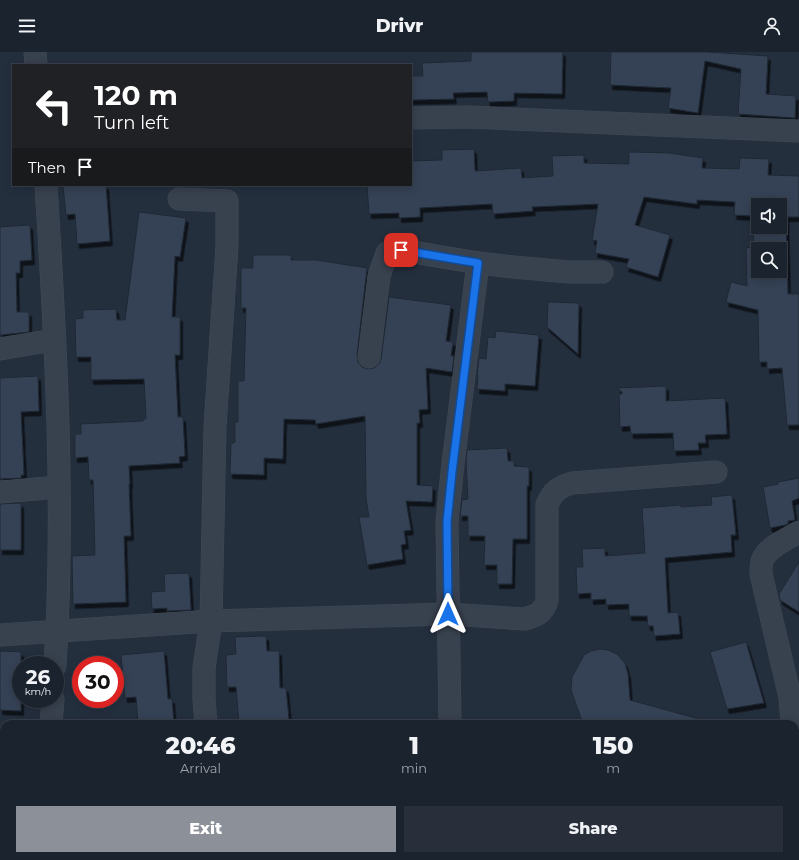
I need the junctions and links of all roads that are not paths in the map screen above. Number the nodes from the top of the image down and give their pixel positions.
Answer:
1 (35, 52) edge
2 (36, 64) edge
3 (412, 118) edge
4 (799, 131) edge
5 (46, 186) edge
6 (179, 199) dead end
7 (478, 263) junction
8 (602, 272) dead end
9 (54, 340) junction
10 (0, 349) edge
11 (369, 357) dead end
12 (716, 472) dead end
13 (59, 487) junction
14 (0, 492) edge
15 (799, 532) edge
16 (448, 614) junction
17 (211, 621) junction
18 (57, 632) junction
19 (0, 635) edge
20 (56, 656) edge
21 (795, 696) edge
22 (52, 708) edge
23 (51, 720) edge
24 (206, 720) edge
25 (450, 720) edge
26 (792, 720) edge

1 - 2 street
3 - 4 street
5 - 9 street
6 - 17 street
7 - 8 street
7 - 11 street
7 - 16 street
9 - 10 street
9 - 13 street
12 - 16 street
13 - 14 street
13 - 18 street
15 - 21 street
16 - 17 street
16 - 25 street
17 - 18 street
17 - 24 street
18 - 19 street
18 - 20 street
21 - 26 street
22 - 23 street

